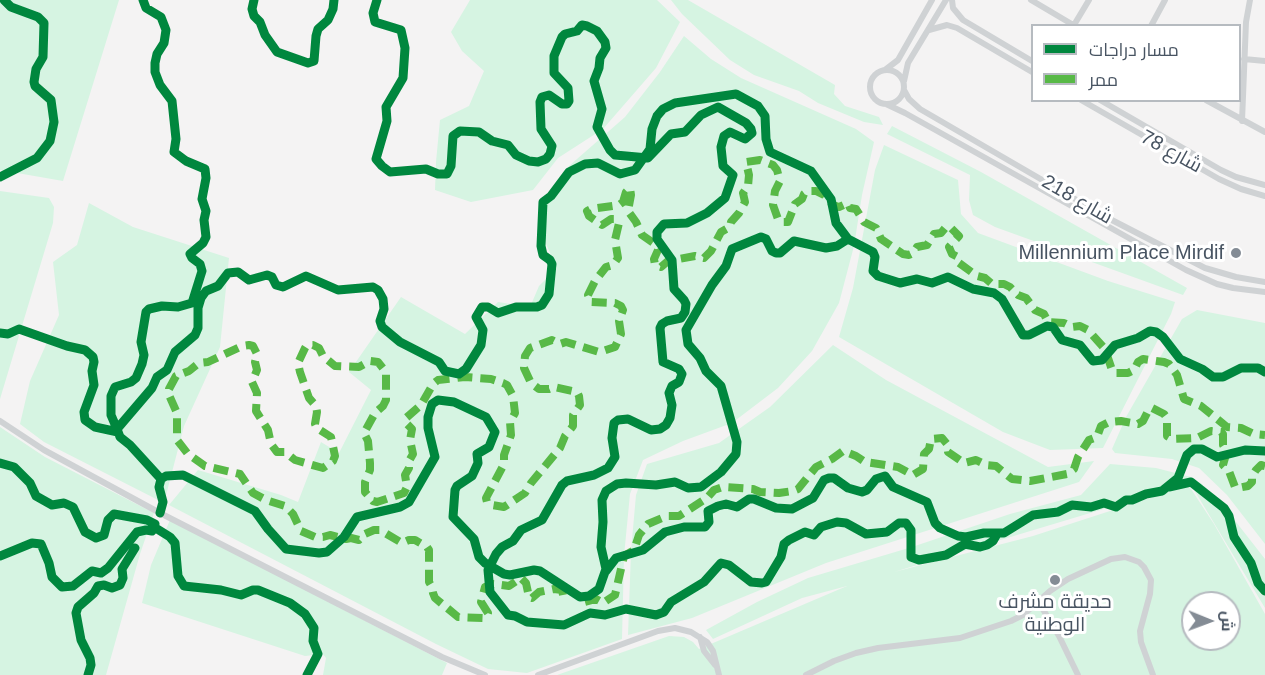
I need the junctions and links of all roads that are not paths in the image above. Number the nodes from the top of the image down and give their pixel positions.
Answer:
1 (932, 0) edge
2 (946, 0) edge
3 (952, 0) edge
4 (1031, 0) edge
5 (1089, 0) edge
6 (1165, 0) edge
7 (1250, 0) edge
8 (1073, 24) edge
9 (1076, 24) edge
10 (1152, 24) edge
11 (928, 30) junction
12 (1244, 59) junction
13 (1031, 60) edge
14 (1265, 61) edge
15 (885, 70) junction
16 (1031, 71) edge
17 (904, 87) junction
18 (1084, 102) edge
19 (1105, 102) edge
20 (1209, 102) edge
21 (886, 105) junction
22 (1114, 119) junction
23 (1242, 121) junction
24 (1138, 122) junction
25 (1265, 132) edge
26 (1162, 147) junction
27 (1200, 158) junction
28 (1265, 186) edge
29 (1265, 196) edge
30 (1265, 282) edge
31 (1265, 292) edge
32 (0, 421) edge
33 (1035, 604) junction
34 (485, 675) edge
35 (538, 675) edge
36 (719, 675) edge
37 (806, 675) edge
38 (1078, 675) edge
39 (1153, 675) edge

1 - 15 street
2 - 11 street
3 - 13 street
4 - 8 street
5 - 9 street
6 - 10 street
7 - 12 street
11 - 16 street
11 - 17 street
12 - 14 street
12 - 23 street
15 - 17 street
15 - 21 street
17 - 21 street
17 - 30 street, شارع 218
18 - 22 street, شارع 78
19 - 24 street, شارع 78
20 - 23 street
21 - 31 street
22 - 24 street
22 - 26 street, شارع 78
23 - 25 street
24 - 27 street, شارع 78
26 - 27 street
26 - 29 street, شارع 78
27 - 28 street, شارع 78
32 - 34 street
33 - 37 street
33 - 38 street
33 - 39 street
35 - 36 street

